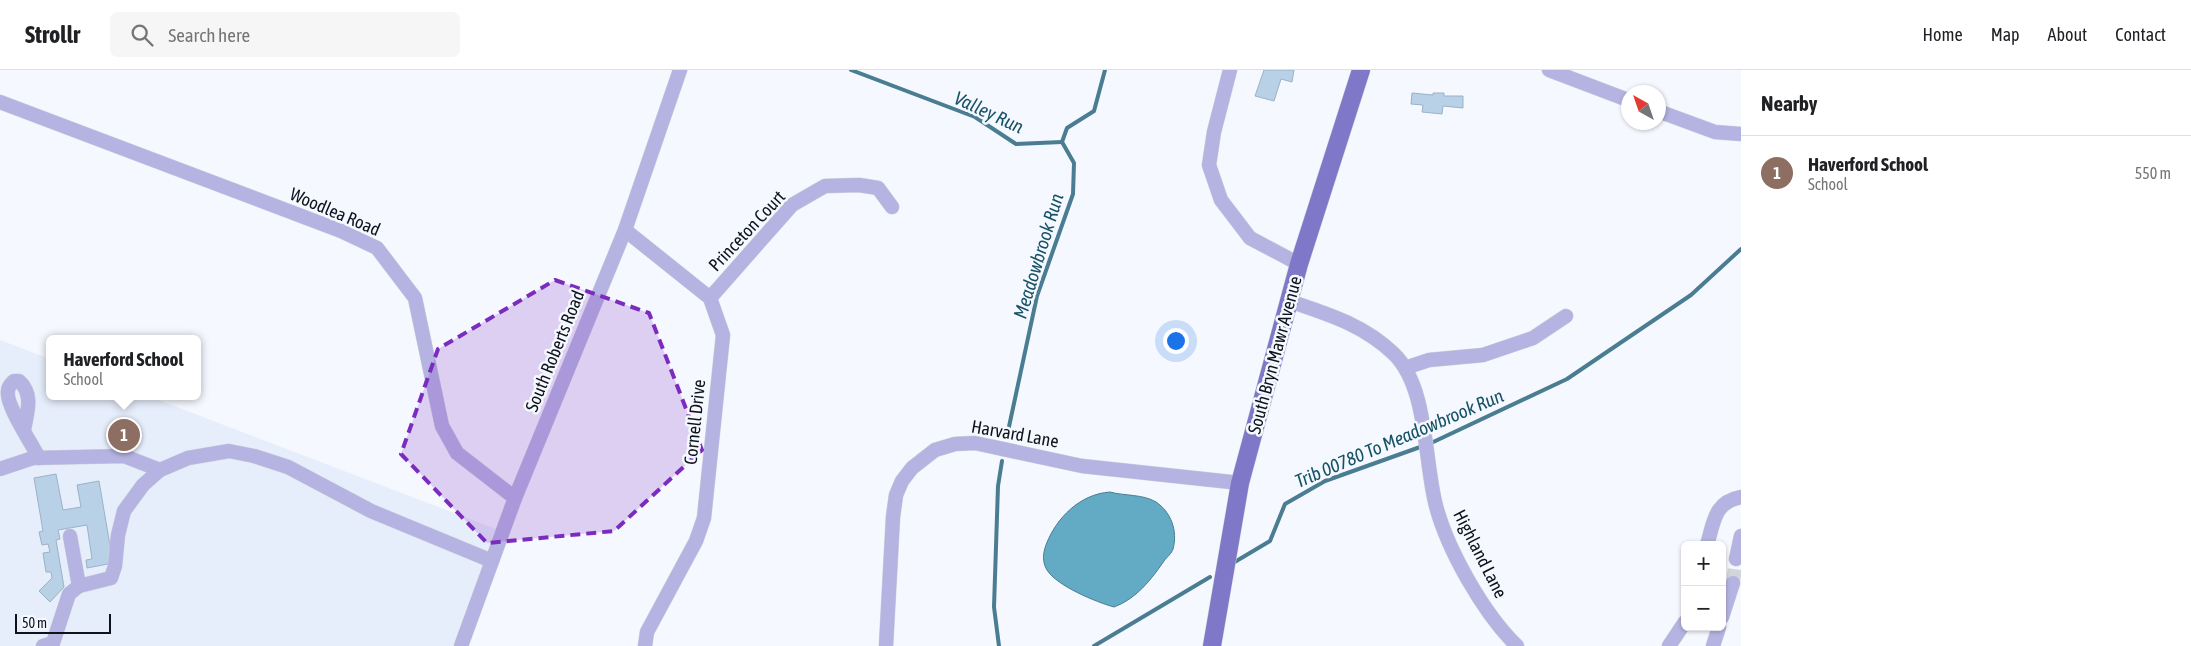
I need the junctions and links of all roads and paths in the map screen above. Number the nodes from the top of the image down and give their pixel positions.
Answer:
1 (680, 70) edge
2 (1230, 70) edge
3 (1361, 70) edge
4 (1549, 70) edge
5 (1621, 97) edge
6 (0, 102) edge
7 (1666, 114) edge
8 (1741, 134) edge
9 (892, 207) dead end
10 (626, 230) junction
11 (1300, 264) junction
12 (710, 298) junction
13 (1289, 301) junction
14 (1566, 316) dead end
15 (1405, 368) junction
16 (24, 430) dead end
17 (39, 458) junction
18 (0, 469) edge
19 (160, 470) junction
20 (1240, 483) junction
21 (515, 498) junction
22 (1738, 499) edge
23 (70, 536) dead end
24 (1741, 536) edge
25 (1708, 541) edge
26 (1736, 559) dead end
27 (492, 561) junction
28 (1734, 583) tunnel mouth
29 (79, 586) junction
30 (1726, 606) edge
31 (1681, 628) edge
32 (1718, 631) edge
33 (50, 645) edge
34 (461, 646) edge
35 (645, 646) edge
36 (886, 646) edge
37 (1212, 646) edge
38 (1517, 646) edge
39 (1669, 646) edge
40 (1713, 646) edge

1 - 10 street, South Roberts Road
2 - 11 street
3 - 11 main road, South Bryn Mawr Avenue
4 - 5 street
6 - 21 street, Woodlea Road
7 - 8 street
9 - 12 street, Princeton Court
10 - 12 street
10 - 21 street, South Roberts Road
11 - 13 main road, South Bryn Mawr Avenue
12 - 35 street, Cornell Drive
13 - 15 street, Highland Lane
13 - 20 main road, South Bryn Mawr Avenue
14 - 15 street
15 - 38 street, Highland Lane
16 - 17 street
17 - 18 street
17 - 19 street
19 - 27 street
19 - 29 street
20 - 36 street, Harvard Lane
20 - 37 main road, South Bryn Mawr Avenue
21 - 27 street, South Roberts Road
22 - 25 street
23 - 29 street
24 - 26 street
27 - 34 street, South Roberts Road
28 - 30 street
29 - 33 street
31 - 39 street
32 - 40 street

